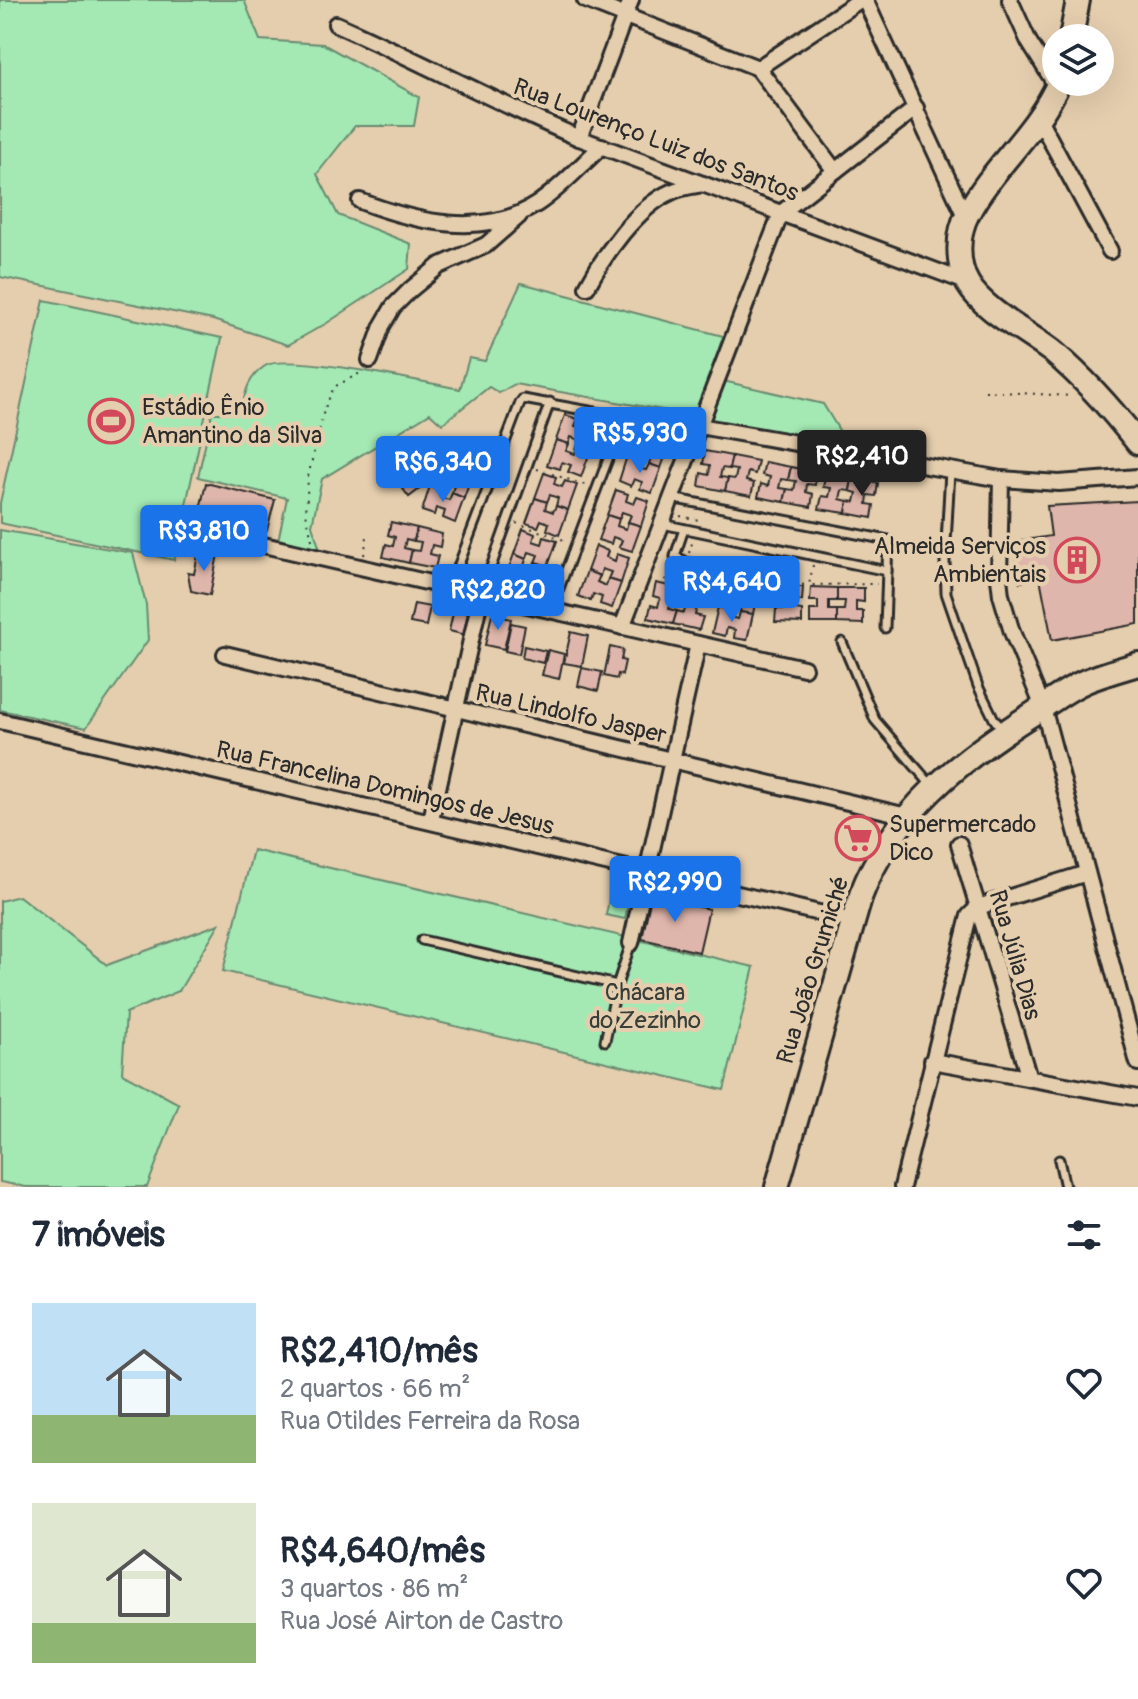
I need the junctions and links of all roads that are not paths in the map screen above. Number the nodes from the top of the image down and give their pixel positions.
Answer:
1 (585, 0) edge
2 (631, 0) edge
3 (863, 0) edge
4 (1010, 0) edge
5 (1078, 0) edge
6 (626, 16) junction
7 (336, 24) dead end
8 (1074, 24) edge
9 (1042, 62) edge
10 (758, 68) junction
11 (1051, 96) edge
12 (916, 108) junction
13 (1038, 117) junction
14 (579, 138) junction
15 (602, 146) junction
16 (835, 171) junction
17 (703, 184) junction
18 (360, 201) dead end
19 (522, 213) junction
20 (781, 213) junction
21 (965, 216) junction
22 (1110, 251) dead end
23 (966, 282) junction
24 (587, 287) dead end
25 (370, 360) road end
26 (550, 402) junction
27 (624, 417) junction
28 (661, 424) dead end
29 (699, 426) junction
30 (1138, 443) edge
31 (950, 471) junction
32 (1138, 477) edge
33 (1001, 479) junction
34 (666, 512) junction
35 (193, 529) dead end
36 (684, 529) junction
37 (887, 571) junction
38 (762, 579) dead end
39 (450, 588) junction
40 (481, 595) junction
41 (555, 599) dead end
42 (622, 627) junction
43 (885, 628) dead end
44 (842, 642) dead end
45 (698, 644) junction
46 (225, 654) dead end
47 (1138, 664) edge
48 (804, 668) dead end
49 (1043, 707) junction
50 (456, 709) junction
51 (0, 721) edge
52 (1004, 732) junction
53 (672, 760) junction
54 (933, 787) junction
55 (907, 816) junction
56 (431, 820) junction
57 (959, 844) dead end
58 (647, 872) junction
59 (1087, 873) junction
60 (978, 907) junction
61 (853, 921) junction
62 (422, 940) dead end
63 (631, 943) joint
64 (617, 985) junction
65 (605, 1041) dead end
66 (932, 1061) junction
67 (1138, 1063) edge
68 (1029, 1078) junction
69 (1138, 1098) edge
70 (1059, 1160) dead end
71 (777, 1187) edge
72 (902, 1187) edge
73 (1065, 1187) edge

1 - 6 street
2 - 6 street
3 - 10 street
3 - 12 street
4 - 9 street
5 - 8 main road
6 - 10 street
6 - 14 street
7 - 14 street, Rua Lourenço Luiz dos Santos
10 - 16 street
11 - 13 main road
12 - 16 street
12 - 21 street
13 - 21 main road
13 - 22 street
14 - 15 street, Rua Lourenço Luiz dos Santos
15 - 17 street, Rua Lourenço Luiz dos Santos
15 - 19 street
16 - 20 street
17 - 20 street, Rua Lourenço Luiz dos Santos
17 - 24 street
18 - 19 street
19 - 25 street
20 - 23 street, Rua Lourenço Luiz dos Santos
20 - 29 street
21 - 23 main road
23 - 30 main road
26 - 27 lane
26 - 39 lane
26 - 40 lane
27 - 28 lane
27 - 41 lane
29 - 31 street
29 - 34 street
31 - 33 street
31 - 52 lane
32 - 33 street
33 - 49 street
34 - 36 lane
34 - 37 lane
34 - 42 street
35 - 39 street
36 - 37 lane
36 - 38 lane
37 - 43 lane
39 - 40 street
40 - 42 street
40 - 50 street
42 - 45 street
44 - 54 lane
45 - 48 street
45 - 53 street
46 - 50 street, Rua Lindolfo Jasper
47 - 49 main road, Rua João Grumiché
49 - 52 main road, Rua João Grumiché
49 - 59 street
50 - 53 street, Rua Lindolfo Jasper
50 - 56 street
51 - 56 street, Rua Francelina Domingos de Jesus
52 - 54 main road, Rua João Grumiché
53 - 55 street, Rua Lindolfo Jasper
53 - 58 street
54 - 55 main road, Rua João Grumiché
55 - 61 main road, Rua João Grumiché
56 - 58 street, Rua Francelina Domingos de Jesus
57 - 60 street, Rua Júlia Dias
58 - 61 street, Rua Francelina Domingos de Jesus
58 - 63 street
59 - 60 street
59 - 67 street
60 - 66 street
60 - 68 street, Rua Júlia Dias
61 - 71 main road, Rua João Grumiché
62 - 64 lane
63 - 64 lane
64 - 65 lane
66 - 68 street
66 - 72 street
68 - 69 street
70 - 73 lane

